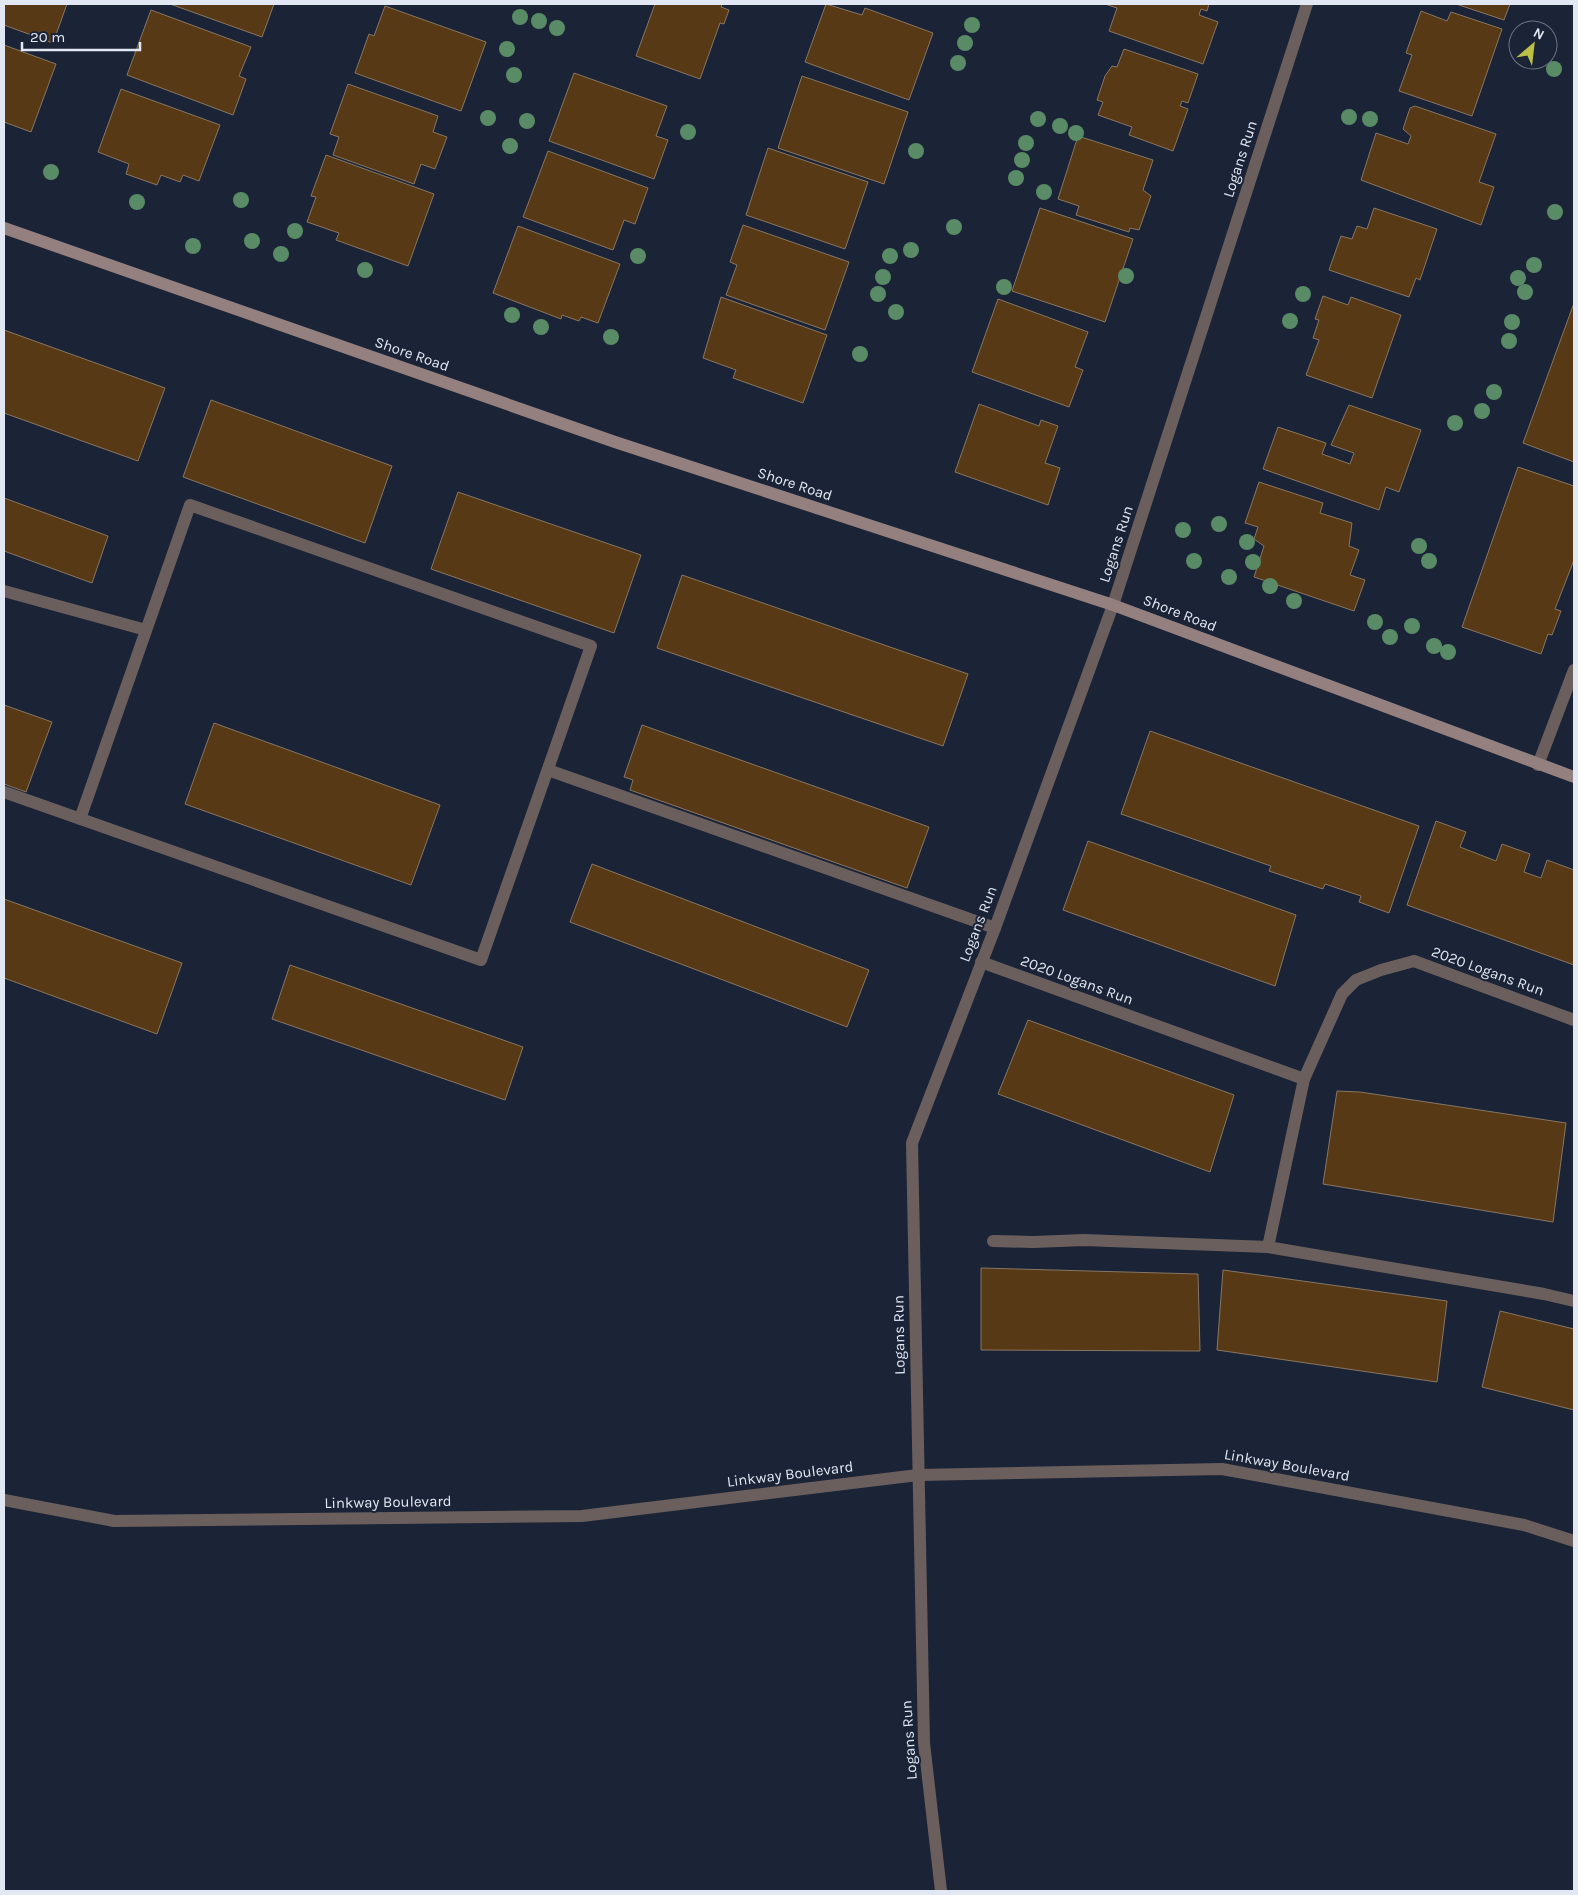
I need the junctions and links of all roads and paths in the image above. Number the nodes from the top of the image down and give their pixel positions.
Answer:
1 (1307, 4) edge
2 (4, 228) edge
3 (4, 591) edge
4 (1113, 605) junction
5 (146, 630) junction
6 (1574, 670) edge
7 (1538, 765) junction
8 (548, 770) junction
9 (1574, 777) edge
10 (4, 792) edge
11 (80, 818) junction
12 (995, 928) junction
13 (981, 962) junction
14 (1574, 1020) edge
15 (1304, 1079) junction
16 (993, 1241) dead end
17 (1268, 1247) junction
18 (1574, 1301) edge
19 (918, 1475) junction
20 (4, 1500) edge
21 (1574, 1541) edge
22 (941, 1891) edge

1 - 4 street, Logans Run
2 - 4 street, Shore Road
3 - 5 street
4 - 7 street, Shore Road
4 - 12 street, Logans Run
5 - 8 street
5 - 11 street
6 - 7 street
7 - 9 street, Shore Road
8 - 11 street
8 - 12 street
10 - 11 street
12 - 13 street, Logans Run
13 - 15 street, 2020 Logans Run
13 - 19 street, Logans Run
14 - 15 street, 2020 Logans Run
15 - 17 street, 2020 Logans Run
16 - 17 street
17 - 18 street
19 - 20 street, Linkway Boulevard
19 - 21 street, Linkway Boulevard
19 - 22 street, Logans Run

